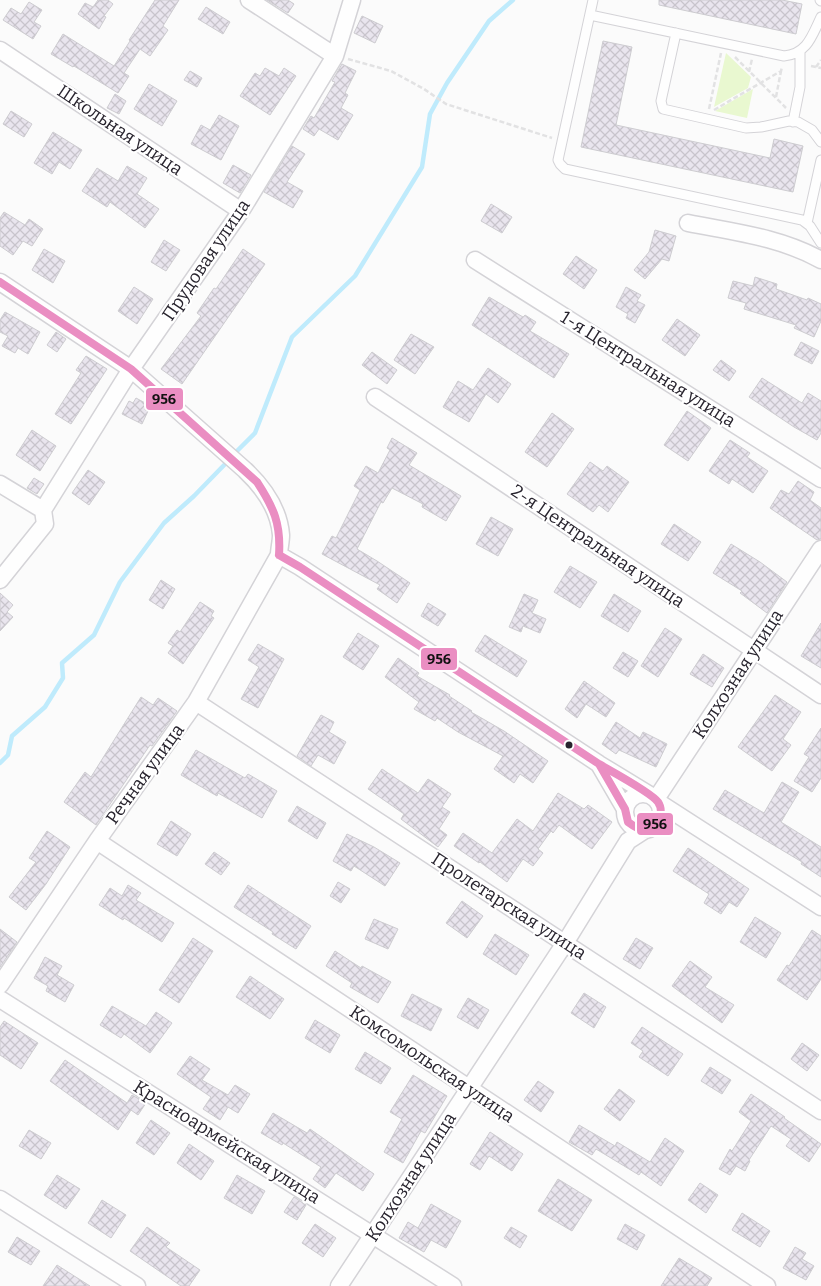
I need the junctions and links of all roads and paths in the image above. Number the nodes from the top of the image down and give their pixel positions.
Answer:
1 (250, 0) edge
2 (352, 0) edge
3 (593, 0) edge
4 (590, 14) junction
5 (821, 18) edge
6 (676, 33) junction
7 (721, 44) junction
8 (0, 50) edge
9 (800, 52) junction
10 (335, 56) junction
11 (784, 56) junction
12 (821, 60) edge
13 (816, 67) dead end
14 (781, 71) junction
15 (760, 83) junction
16 (775, 98) junction
17 (793, 119) junction
18 (562, 141) junction
19 (821, 142) edge
20 (821, 160) edge
21 (241, 211) junction
22 (688, 223) dead end
23 (807, 223) junction
24 (821, 243) edge
25 (475, 260) dead end
26 (821, 260) edge
27 (0, 282) edge
28 (130, 369) junction
29 (376, 397) dead end
30 (821, 479) edge
31 (0, 484) edge
32 (43, 510) junction
33 (821, 549) edge
34 (279, 555) junction
35 (0, 580) edge
36 (754, 650) junction
37 (821, 695) edge
38 (196, 702) junction
39 (599, 764) junction
40 (656, 803) junction
41 (626, 816) junction
42 (645, 830) junction
43 (97, 841) junction
44 (628, 841) junction
45 (821, 907) edge
46 (565, 944) junction
47 (0, 986) edge
48 (0, 998) edge
49 (469, 1089) junction
50 (821, 1111) edge
51 (0, 1198) edge
52 (374, 1235) junction
53 (137, 1286) edge
54 (339, 1286) edge
55 (453, 1286) edge
56 (767, 1286) edge

1 - 10 street
2 - 10 street, Прудовая улица
3 - 4 lane
4 - 6 lane
4 - 18 lane
5 - 9 lane
6 - 7 lane
6 - 17 lane
7 - 11 lane
7 - 15 path
7 - 15 path
8 - 21 street, Школьная улица
9 - 11 lane
9 - 17 lane
10 - 18 path
10 - 21 street, Прудовая улица
11 - 14 path
12 - 13 path
14 - 15 path
14 - 16 path
15 - 16 path
16 - 17 path
17 - 19 lane
18 - 23 lane
20 - 23 lane
21 - 28 street, Прудовая улица
22 - 26 street
23 - 24 lane
25 - 30 street, 1-я Центральная улица
27 - 28 street
28 - 32 street, Прудовая улица
28 - 34 street
29 - 36 street, 2-я Центральная улица
31 - 32 street
32 - 35 street, Прудовая улица
33 - 36 street, Колхозная улица
34 - 38 street, Речная улица
34 - 39 street
36 - 37 street, 2-я Центральная улица
36 - 40 street, Колхозная улица
38 - 43 street, Речная улица
38 - 46 street, Пролетарская улица
39 - 40 street
39 - 41 street
40 - 41 street
40 - 42 street, Колхозная улица
40 - 45 street
41 - 42 street
41 - 44 street
42 - 44 street, Колхозная улица
43 - 47 street, Речная улица
43 - 49 street, Комсомольская улица
44 - 46 street, Колхозная улица
46 - 49 street, Колхозная улица
46 - 50 street, Пролетарская улица
48 - 52 street, Красноармейская улица
49 - 52 street, Колхозная улица
49 - 56 street, Комсомольская улица
51 - 53 street
52 - 54 street, Колхозная улица
52 - 55 street, Красноармейская улица

